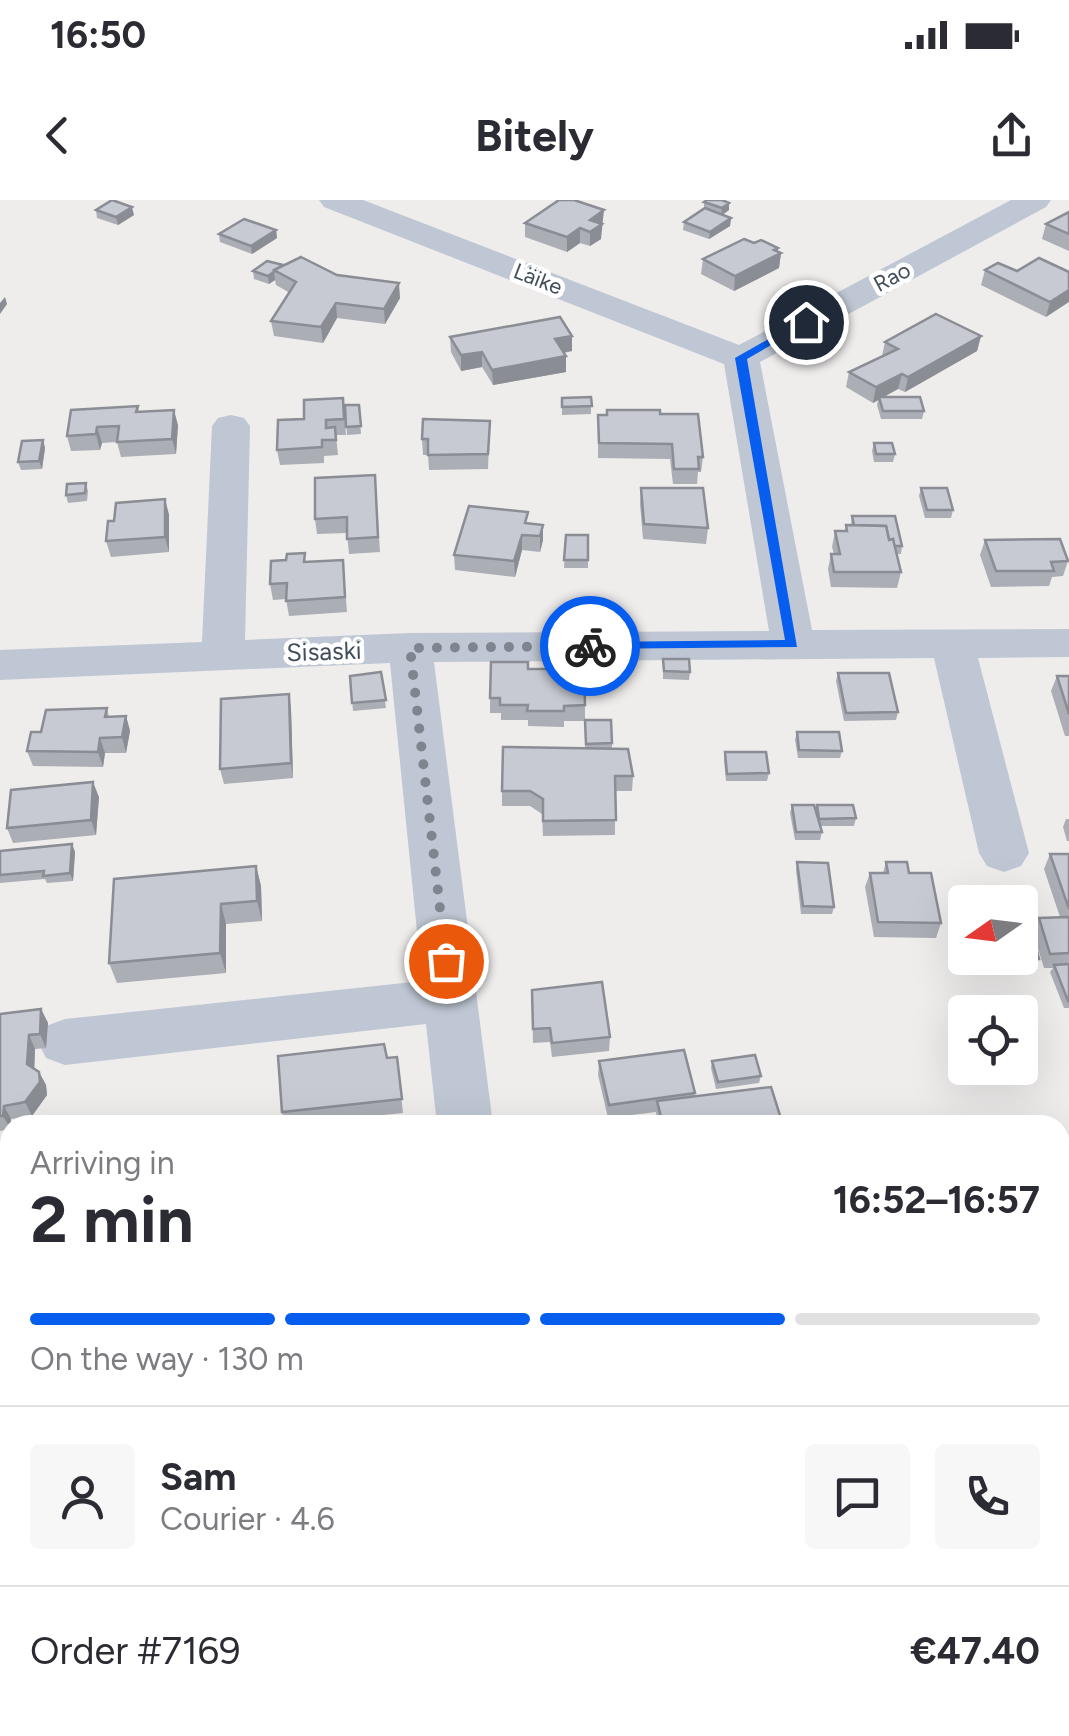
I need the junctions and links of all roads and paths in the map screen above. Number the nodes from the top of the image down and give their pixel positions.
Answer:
1 (334, 200) edge
2 (1034, 200) edge
3 (741, 358) junction
4 (231, 426) dead end
5 (1069, 642) edge
6 (952, 643) junction
7 (792, 644) junction
8 (410, 648) junction
9 (223, 656) junction
10 (0, 665) edge
11 (1004, 853) dead end
12 (450, 1000) junction
13 (65, 1042) dead end
14 (464, 1115) edge

1 - 3 street, Läike
2 - 3 street, Rao
3 - 7 street
4 - 9 street
5 - 6 street, Sisaski
6 - 7 street, Sisaski
6 - 11 street
7 - 8 street, Sisaski
8 - 9 street, Sisaski
8 - 12 street
9 - 10 street, Sisaski
12 - 13 street
12 - 14 street

